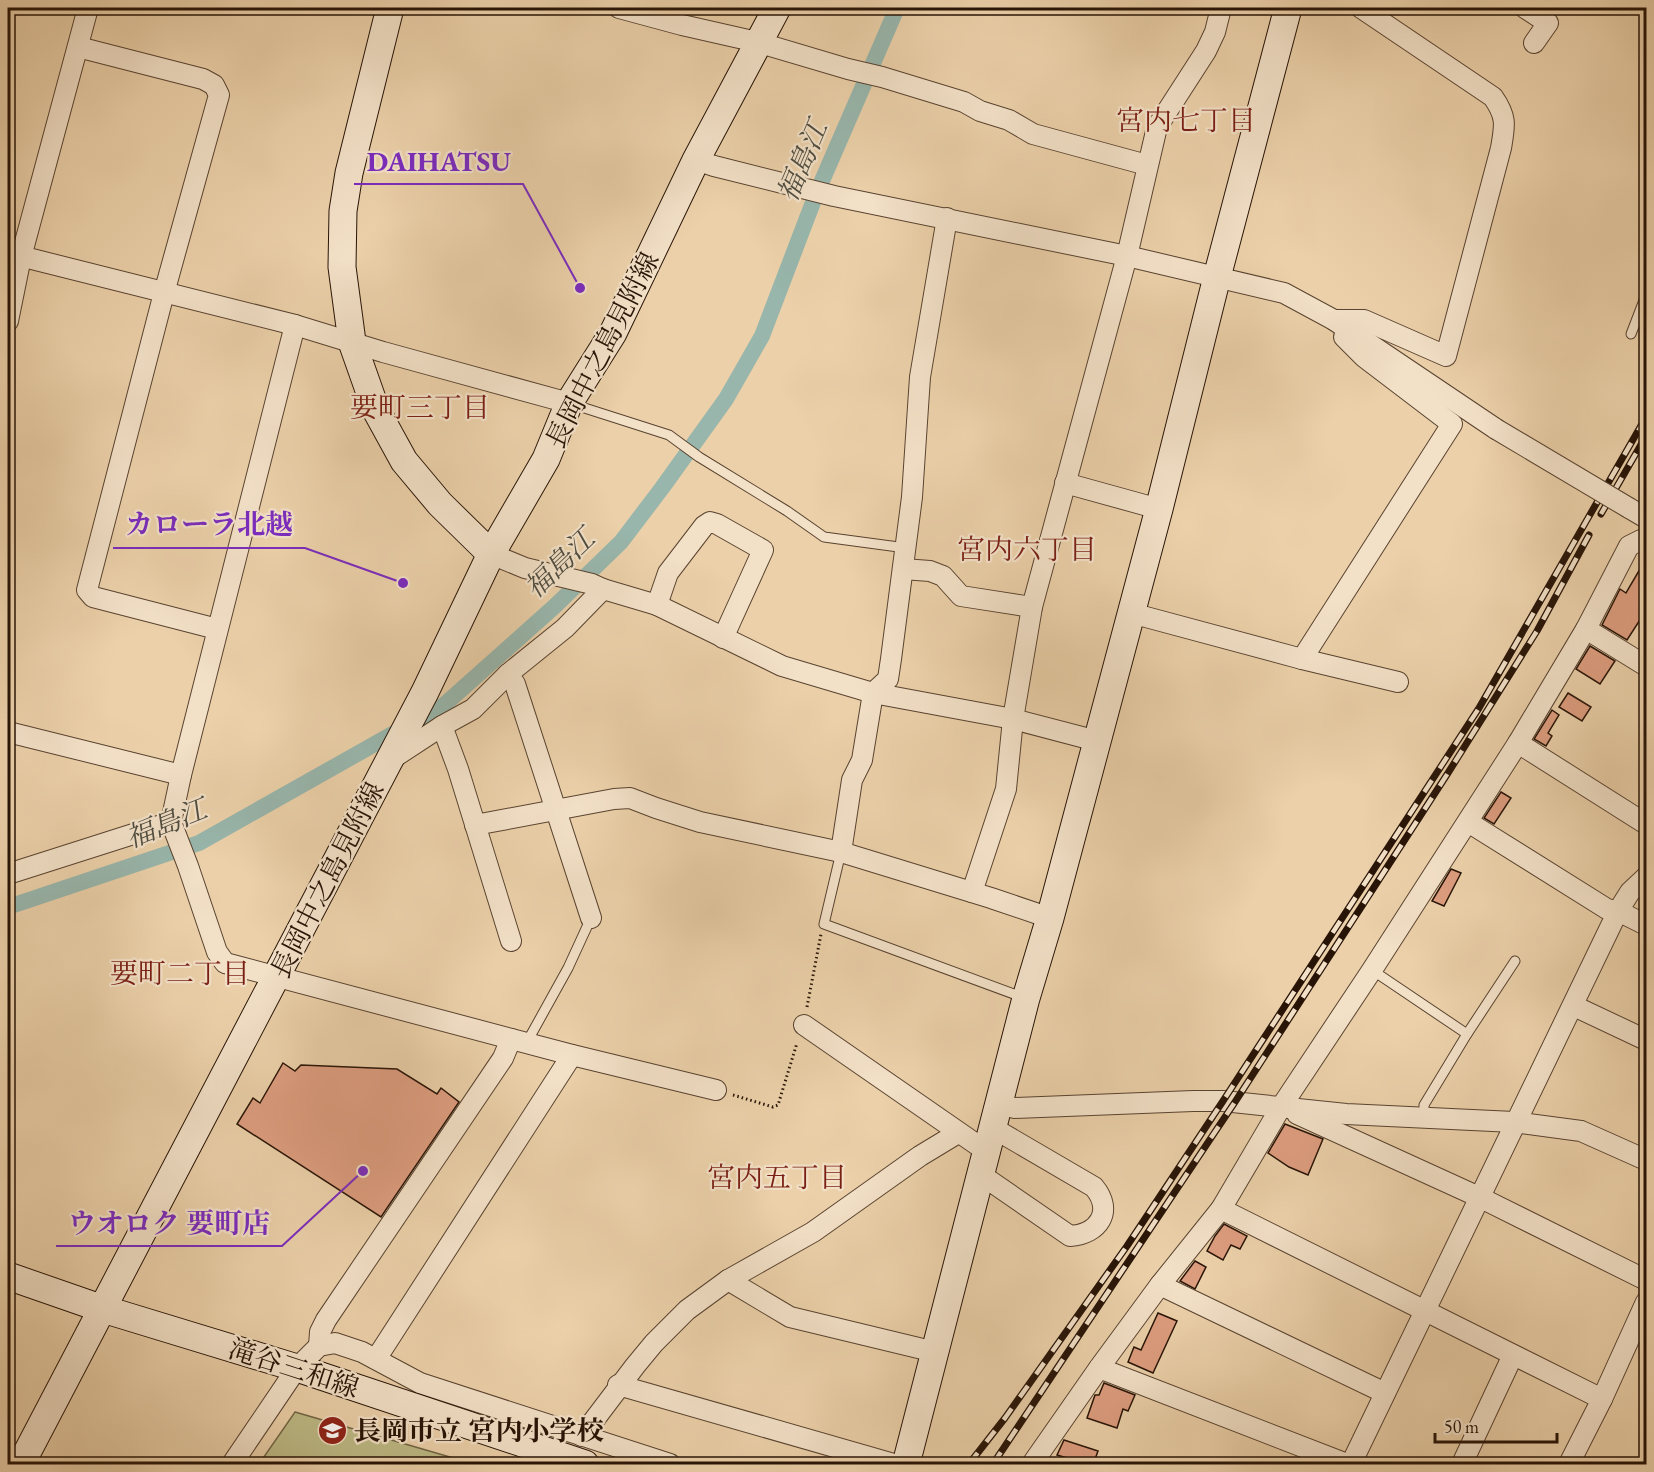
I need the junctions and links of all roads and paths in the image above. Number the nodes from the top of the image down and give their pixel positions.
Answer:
1 (88, 8) edge
2 (390, 8) edge
3 (618, 8) edge
4 (777, 8) edge
5 (1221, 8) edge
6 (1288, 8) edge
7 (1361, 8) edge
8 (1525, 8) edge
9 (684, 16) edge
10 (757, 42) junction
11 (1534, 43) dead end
12 (78, 47) junction
13 (696, 160) junction
14 (1147, 165) junction
15 (947, 218) junction
16 (14, 255) edge
17 (1127, 256) junction
18 (1216, 277) junction
19 (164, 292) junction
20 (1647, 295) edge
21 (1334, 320) junction
22 (8, 321) edge
23 (295, 325) junction
24 (1631, 334) dead end
25 (352, 342) junction
26 (569, 403) junction
27 (1065, 483) junction
28 (1159, 508) junction
29 (1647, 518) edge
30 (1647, 542) edge
31 (906, 548) junction
32 (491, 554) junction
33 (903, 569) junction
34 (598, 587) junction
35 (657, 605) junction
36 (1032, 607) junction
37 (1131, 613) junction
38 (217, 629) junction
39 (1586, 629) junction
40 (723, 638) junction
41 (1302, 659) junction
42 (1647, 666) edge
43 (508, 674) junction
44 (1398, 681) dead end
45 (873, 693) junction
46 (1013, 719) junction
47 (442, 726) junction
48 (8, 732) edge
49 (1097, 741) junction
50 (1518, 743) junction
51 (394, 751) junction
52 (181, 775) junction
53 (557, 810) junction
54 (1468, 822) junction
55 (1647, 824) edge
56 (476, 825) junction
57 (174, 828) junction
58 (841, 852) junction
59 (8, 874) edge
60 (1647, 877) edge
61 (972, 892) junction
62 (1618, 910) junction
63 (591, 918) joint
64 (1050, 918) junction
65 (1647, 925) edge
66 (511, 941) dead end
67 (1515, 961) dead end
68 (1372, 970) junction
69 (277, 976) junction
70 (1026, 998) junction
71 (1574, 1006) junction
72 (804, 1025) dead end
73 (1467, 1034) junction
74 (1647, 1040) edge
75 (519, 1041) junction
76 (572, 1055) junction
77 (716, 1090) dead end
78 (1281, 1107) junction
79 (1424, 1117) junction
80 (1514, 1122) junction
81 (958, 1133) junction
82 (990, 1139) junction
83 (1647, 1160) edge
84 (1479, 1197) junction
85 (1221, 1209) junction
86 (8, 1276) edge
87 (728, 1280) junction
88 (1647, 1280) edge
89 (1160, 1286) junction
90 (1647, 1302) edge
91 (104, 1309) junction
92 (1425, 1309) junction
93 (319, 1346) junction
94 (935, 1352) junction
95 (1513, 1354) junction
96 (376, 1359) junction
97 (297, 1368) junction
98 (1099, 1368) junction
99 (618, 1385) junction
100 (1385, 1392) junction
101 (1602, 1399) junction
102 (582, 1436) junction
103 (1038, 1463) edge
104 (21, 1464) edge
105 (232, 1464) edge
106 (585, 1464) edge
107 (670, 1464) edge
108 (894, 1464) edge
109 (906, 1464) edge
110 (1349, 1464) edge
111 (1462, 1464) edge
112 (1569, 1464) edge

1 - 12 street
2 - 25 street
3 - 9 street
4 - 10 street, 長岡中之島見附線
5 - 14 street
6 - 18 street
7 - 21 street
8 - 11 street
9 - 10 street
10 - 13 street, 長岡中之島見附線
10 - 14 street
12 - 16 street
12 - 19 street
13 - 15 street
13 - 26 street, 長岡中之島見附線
14 - 17 street
15 - 17 street
15 - 31 street
16 - 19 street
16 - 22 street
17 - 18 street
17 - 27 street
18 - 21 street
18 - 28 street
19 - 23 street
19 - 38 street
20 - 24 lane
21 - 29 street, bridge
21 - 41 street
23 - 25 street
23 - 38 street
25 - 26 street
25 - 32 street
26 - 31 lane
26 - 32 street, 長岡中之島見附線
27 - 28 street
27 - 36 street
28 - 37 street
30 - 39 street
31 - 33 street
32 - 34 street
32 - 51 street, 長岡中之島見附線
33 - 36 street
33 - 45 street
34 - 35 street
34 - 43 street
35 - 40 street
35 - 40 street
36 - 46 street
37 - 41 street
37 - 49 street
38 - 52 street
39 - 42 street
39 - 50 street
40 - 45 street
41 - 44 street
43 - 47 street
43 - 53 street
45 - 46 street
45 - 58 street
46 - 49 street
46 - 61 street
47 - 51 street
47 - 56 street
48 - 52 street
49 - 64 street
50 - 54 street
50 - 55 street
51 - 69 street, 長岡中之島見附線
52 - 57 street
53 - 56 street
53 - 58 street
53 - 63 street
54 - 62 street
54 - 68 street
56 - 66 street
57 - 59 street
57 - 69 street
58 - 61 street
58 - 70 lane
60 - 62 street
61 - 64 street
62 - 65 street
62 - 71 street
63 - 75 lane
64 - 70 street
67 - 73 lane
68 - 73 lane
68 - 78 street
69 - 75 street
69 - 91 street, 長岡中之島見附線
70 - 82 street
71 - 74 street
71 - 80 street
72 - 81 street
73 - 79 lane
75 - 76 street
75 - 93 street
76 - 77 street
76 - 96 street
78 - 79 street
78 - 82 street
78 - 84 street
78 - 85 street
79 - 80 street
80 - 83 street
80 - 84 street
81 - 82 street
81 - 87 street
82 - 82 street
82 - 94 street
84 - 88 street
84 - 92 street
85 - 89 street
85 - 92 street
86 - 91 street, 滝谷三和線
87 - 94 street
87 - 99 street
89 - 98 street
89 - 100 street
90 - 101 street
91 - 97 street, 滝谷三和線
91 - 104 street, 長岡中之島見附線
92 - 95 street
92 - 100 street
93 - 96 street
93 - 97 street
94 - 109 street
95 - 101 street
95 - 111 street
96 - 102 street
97 - 105 street
97 - 106 street, 滝谷三和線
98 - 103 street
98 - 110 street
99 - 102 street
99 - 108 street
100 - 110 street
101 - 112 street
102 - 107 street

